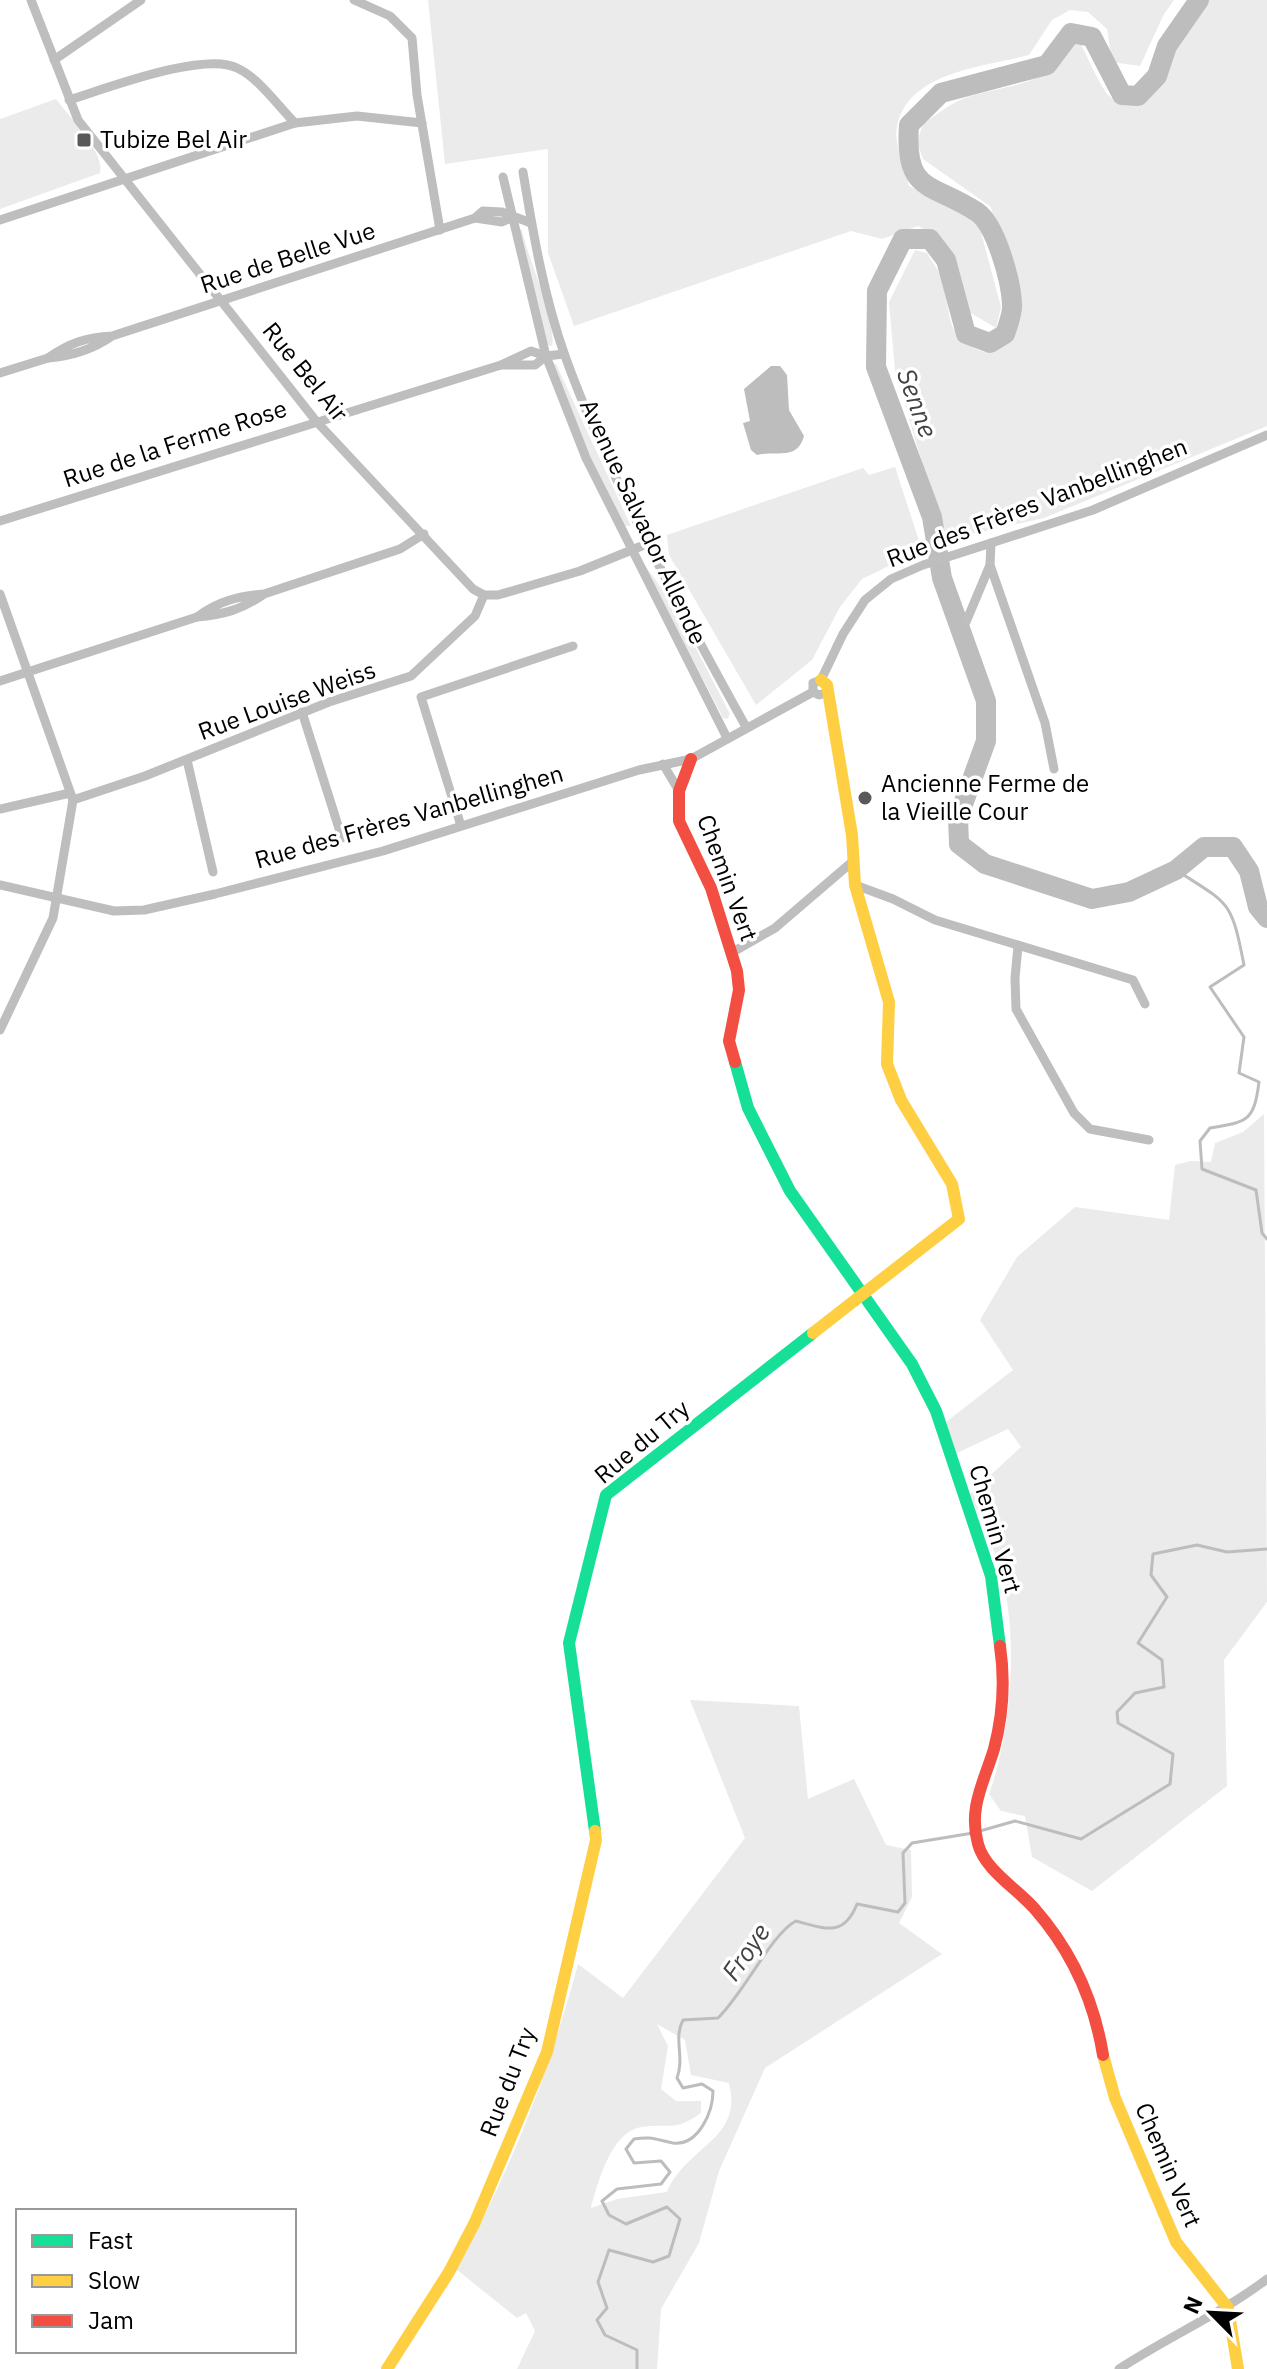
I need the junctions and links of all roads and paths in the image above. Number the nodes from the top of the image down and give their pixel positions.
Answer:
1 (141, 0) edge
2 (354, 0) edge
3 (30, 2) edge
4 (54, 60) junction
5 (69, 100) junction
6 (295, 123) junction
7 (422, 123) junction
8 (523, 172) dead end
9 (503, 177) dead end
10 (124, 178) junction
11 (511, 218) junction
12 (0, 220) edge
13 (531, 223) junction
14 (440, 230) junction
15 (222, 300) junction
16 (564, 354) junction
17 (546, 356) junction
18 (0, 373) edge
19 (316, 421) junction
20 (1267, 435) edge
21 (0, 521) edge
22 (424, 534) junction
23 (649, 543) junction
24 (991, 543) junction
25 (632, 550) junction
26 (990, 565) junction
27 (0, 594) edge
28 (484, 595) junction
29 (966, 622) dead end
30 (573, 646) dead end
31 (29, 672) junction
32 (0, 681) edge
33 (820, 688) junction
34 (302, 712) junction
35 (746, 727) junction
36 (727, 738) junction
37 (691, 759) junction
38 (187, 760) junction
39 (663, 764) junction
40 (1054, 769) dead end
41 (679, 791) junction
42 (72, 796) junction
43 (0, 809) edge
44 (461, 826) junction
45 (342, 838) dead end
46 (852, 862) junction
47 (213, 872) dead end
48 (0, 885) edge
49 (855, 885) junction
50 (57, 899) junction
51 (1018, 946) junction
52 (731, 953) junction
53 (1145, 1004) dead end
54 (0, 1030) edge
55 (1149, 1140) dead end
56 (862, 1293) junction
57 (1267, 2279) edge
58 (1228, 2308) junction
59 (387, 2369) edge
60 (1119, 2369) edge
61 (1238, 2369) edge

1 - 4 street
2 - 7 street
3 - 4 street, Rue Bel Air
4 - 5 street, Rue Bel Air
5 - 6 street
5 - 10 street, Rue Bel Air
6 - 7 street
6 - 10 street
7 - 14 street
8 - 13 street, Avenue Salvador Allende
9 - 11 street, Avenue Salvador Allende
10 - 12 street
10 - 15 street, Rue Bel Air
11 - 13 street, Rue de Belle Vue
11 - 14 street, Rue de Belle Vue
11 - 17 street, Avenue Salvador Allende
13 - 16 street, Avenue Salvador Allende
14 - 15 street, Rue de Belle Vue
15 - 18 street, Rue de Belle Vue
15 - 19 street, Rue Bel Air
16 - 17 street, Rue de la Ferme Rose
16 - 23 street, Avenue Salvador Allende
17 - 19 street, Rue de la Ferme Rose
17 - 25 street, Avenue Salvador Allende
19 - 21 street, Rue de la Ferme Rose
19 - 22 street, Rue Bel Air
20 - 24 street, Rue des Frères Vanbellinghen
22 - 28 street, Rue Bel Air
22 - 31 street
23 - 25 street
23 - 35 street, Avenue Salvador Allende
24 - 26 street
24 - 33 street, Rue des Frères Vanbellinghen
25 - 28 street
25 - 36 street, Avenue Salvador Allende
26 - 29 street, Rue des Frères Vanbellinghen
26 - 40 street
27 - 31 street
28 - 34 street, Rue Louise Weiss
30 - 44 street
31 - 32 street
31 - 42 street
33 - 35 street, Rue des Frères Vanbellinghen
33 - 46 street, Rue du Try
34 - 38 street, Rue Louise Weiss
34 - 45 street
35 - 36 street, Rue des Frères Vanbellinghen
36 - 37 street, Rue des Frères Vanbellinghen
37 - 39 street, Rue des Frères Vanbellinghen
37 - 41 street, Chemin Vert
38 - 42 street, Rue Louise Weiss
38 - 47 street
39 - 41 street, Chemin Vert
39 - 44 street, Rue des Frères Vanbellinghen
41 - 52 street, Chemin Vert
42 - 43 street, Rue Louise Weiss
42 - 50 street
44 - 50 street, Rue des Frères Vanbellinghen
46 - 49 street, Rue du Try
46 - 52 street
48 - 50 street, Rue des Frères Vanbellinghen
49 - 51 street
49 - 56 street, Rue du Try
50 - 54 street
51 - 53 street
51 - 55 street
52 - 56 street, Chemin Vert
56 - 58 street, Chemin Vert
56 - 59 street, Rue du Try
57 - 58 street
58 - 60 street
58 - 61 street, Chemin Vert

